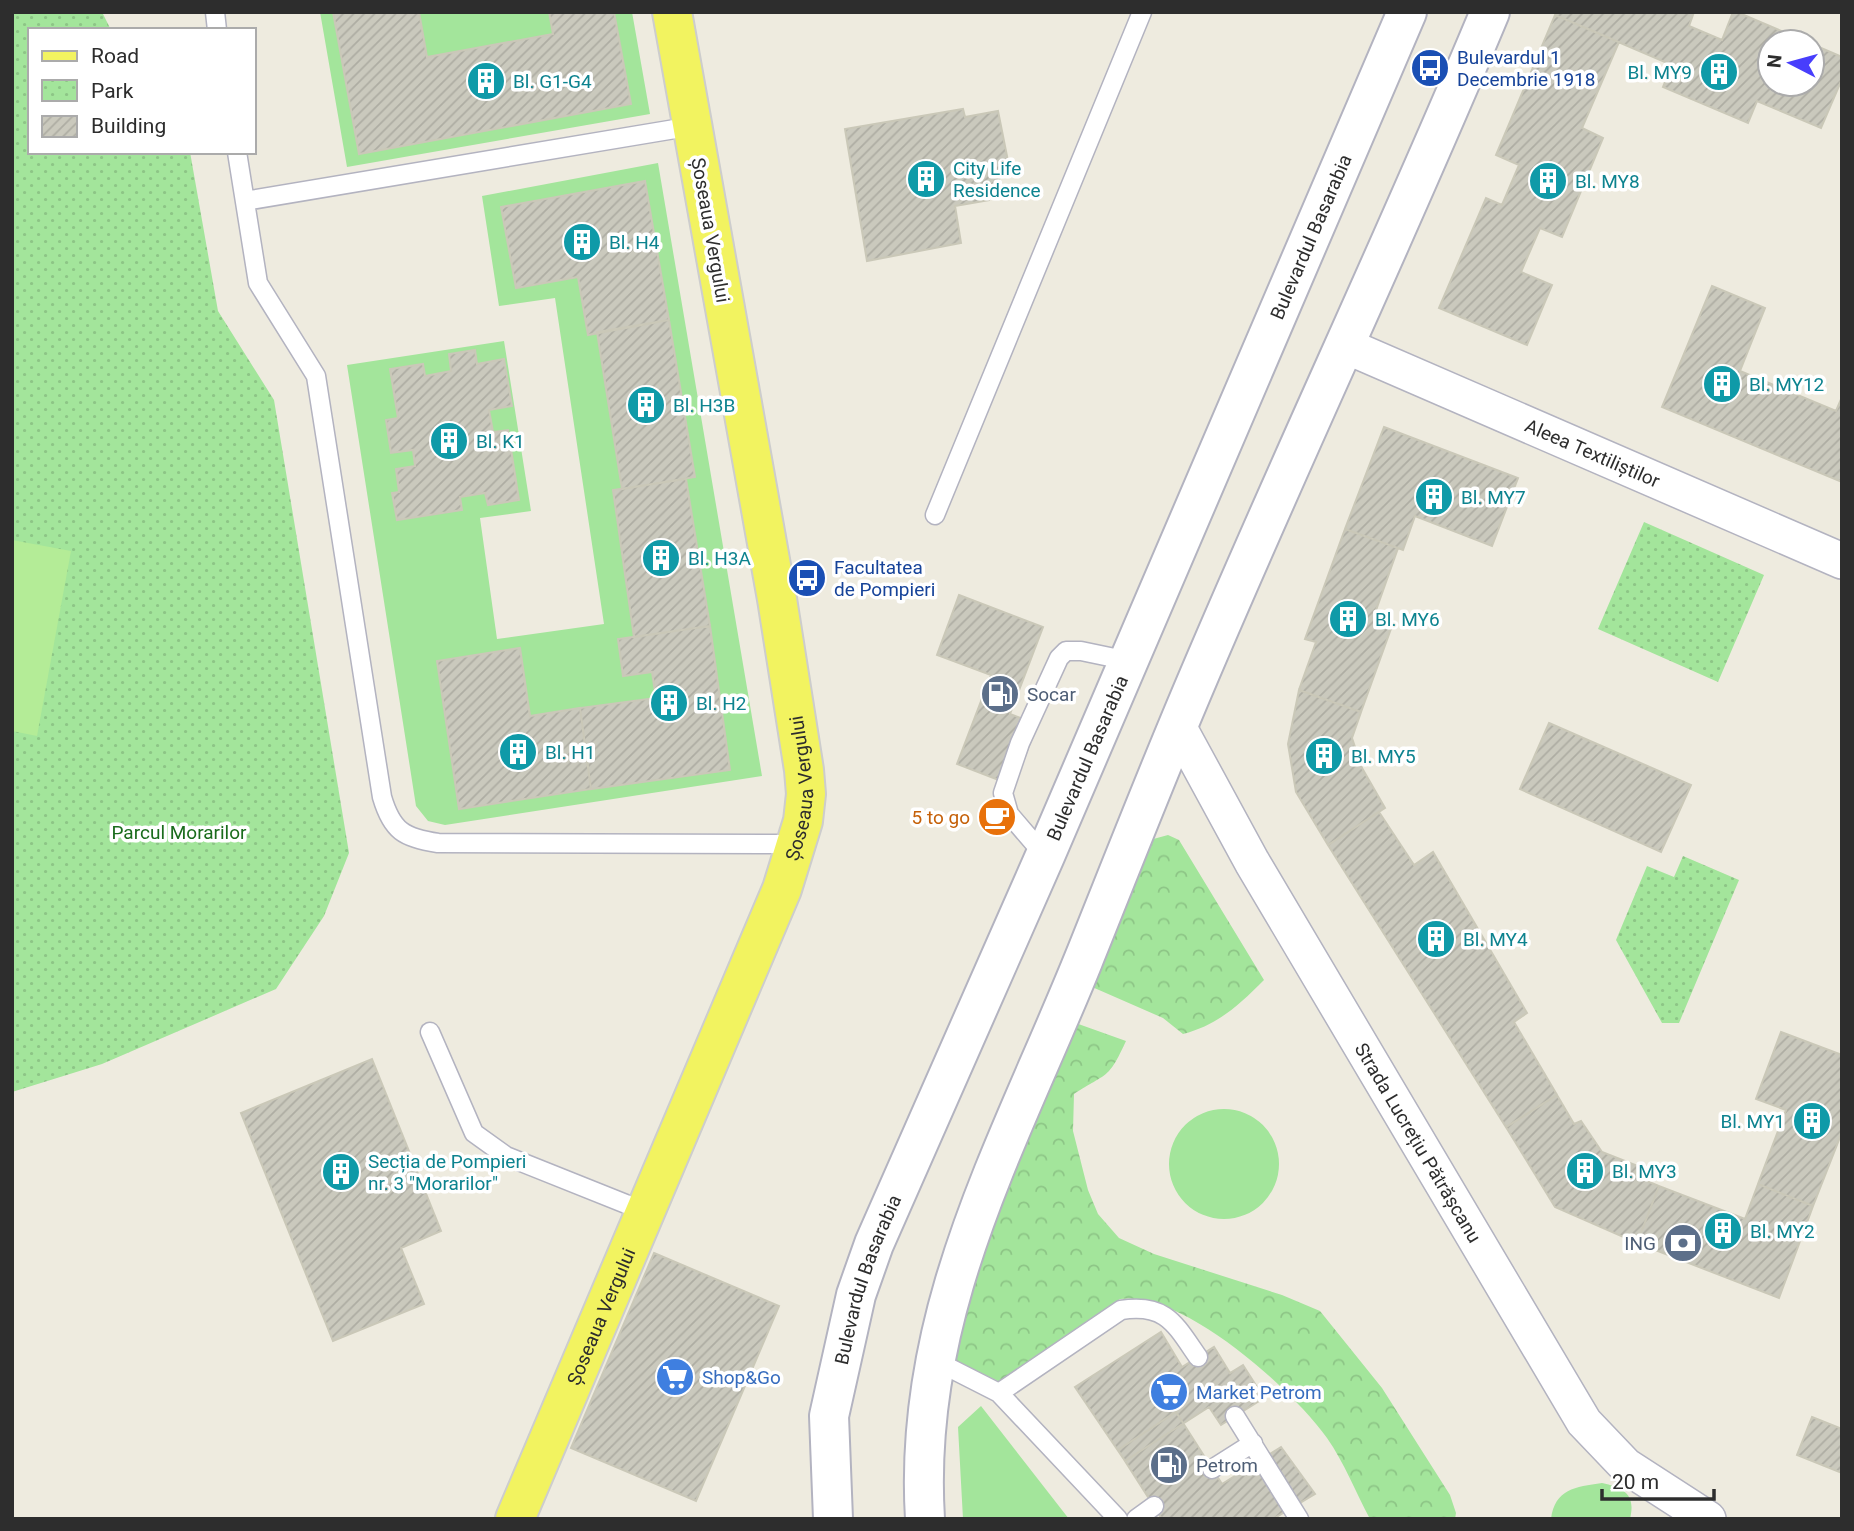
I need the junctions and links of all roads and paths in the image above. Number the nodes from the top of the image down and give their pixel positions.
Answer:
1 (672, 12) edge
2 (1142, 12) edge
3 (1407, 12) edge
4 (1490, 12) edge
5 (693, 126) junction
6 (237, 154) edge
7 (245, 201) junction
8 (1344, 345) junction
9 (935, 515) dead end
10 (1842, 561) edge
11 (1129, 661) junction
12 (1178, 726) junction
13 (798, 844) junction
14 (1045, 856) junction
15 (430, 1032) dead end
16 (646, 1212) junction
17 (1198, 1357) dead end
18 (934, 1360) junction
19 (999, 1393) junction
20 (829, 1416) junction
21 (1236, 1416) dead end
22 (1253, 1443) junction
23 (1212, 1469) dead end
24 (1154, 1506) dead end
25 (514, 1519) edge
26 (808, 1519) edge
27 (833, 1519) edge
28 (925, 1519) edge
29 (1118, 1519) edge
30 (1136, 1519) edge
31 (1299, 1519) edge
32 (1708, 1519) edge

1 - 5 main road, Șoseaua Vergului
2 - 9 lane
3 - 11 main road, Bulevardul Basarabia
4 - 8 main road
5 - 7 lane
5 - 13 main road, Șoseaua Vergului
6 - 7 lane
7 - 13 lane
8 - 10 street, Aleea Textiliștilor
8 - 12 main road
11 - 14 main road, Bulevardul Basarabia
11 - 14 lane
12 - 18 main road
12 - 32 street, Strada Lucrețiu Pătrășcanu
13 - 16 main road, Șoseaua Vergului
14 - 20 main road, Bulevardul Basarabia
15 - 16 lane
16 - 25 main road, Șoseaua Vergului
17 - 19 lane
18 - 19 lane
18 - 28 main road
19 - 29 lane
20 - 26 main road
20 - 27 main road, Bulevardul Basarabia
21 - 22 lane
22 - 23 lane
22 - 31 lane
24 - 30 lane

